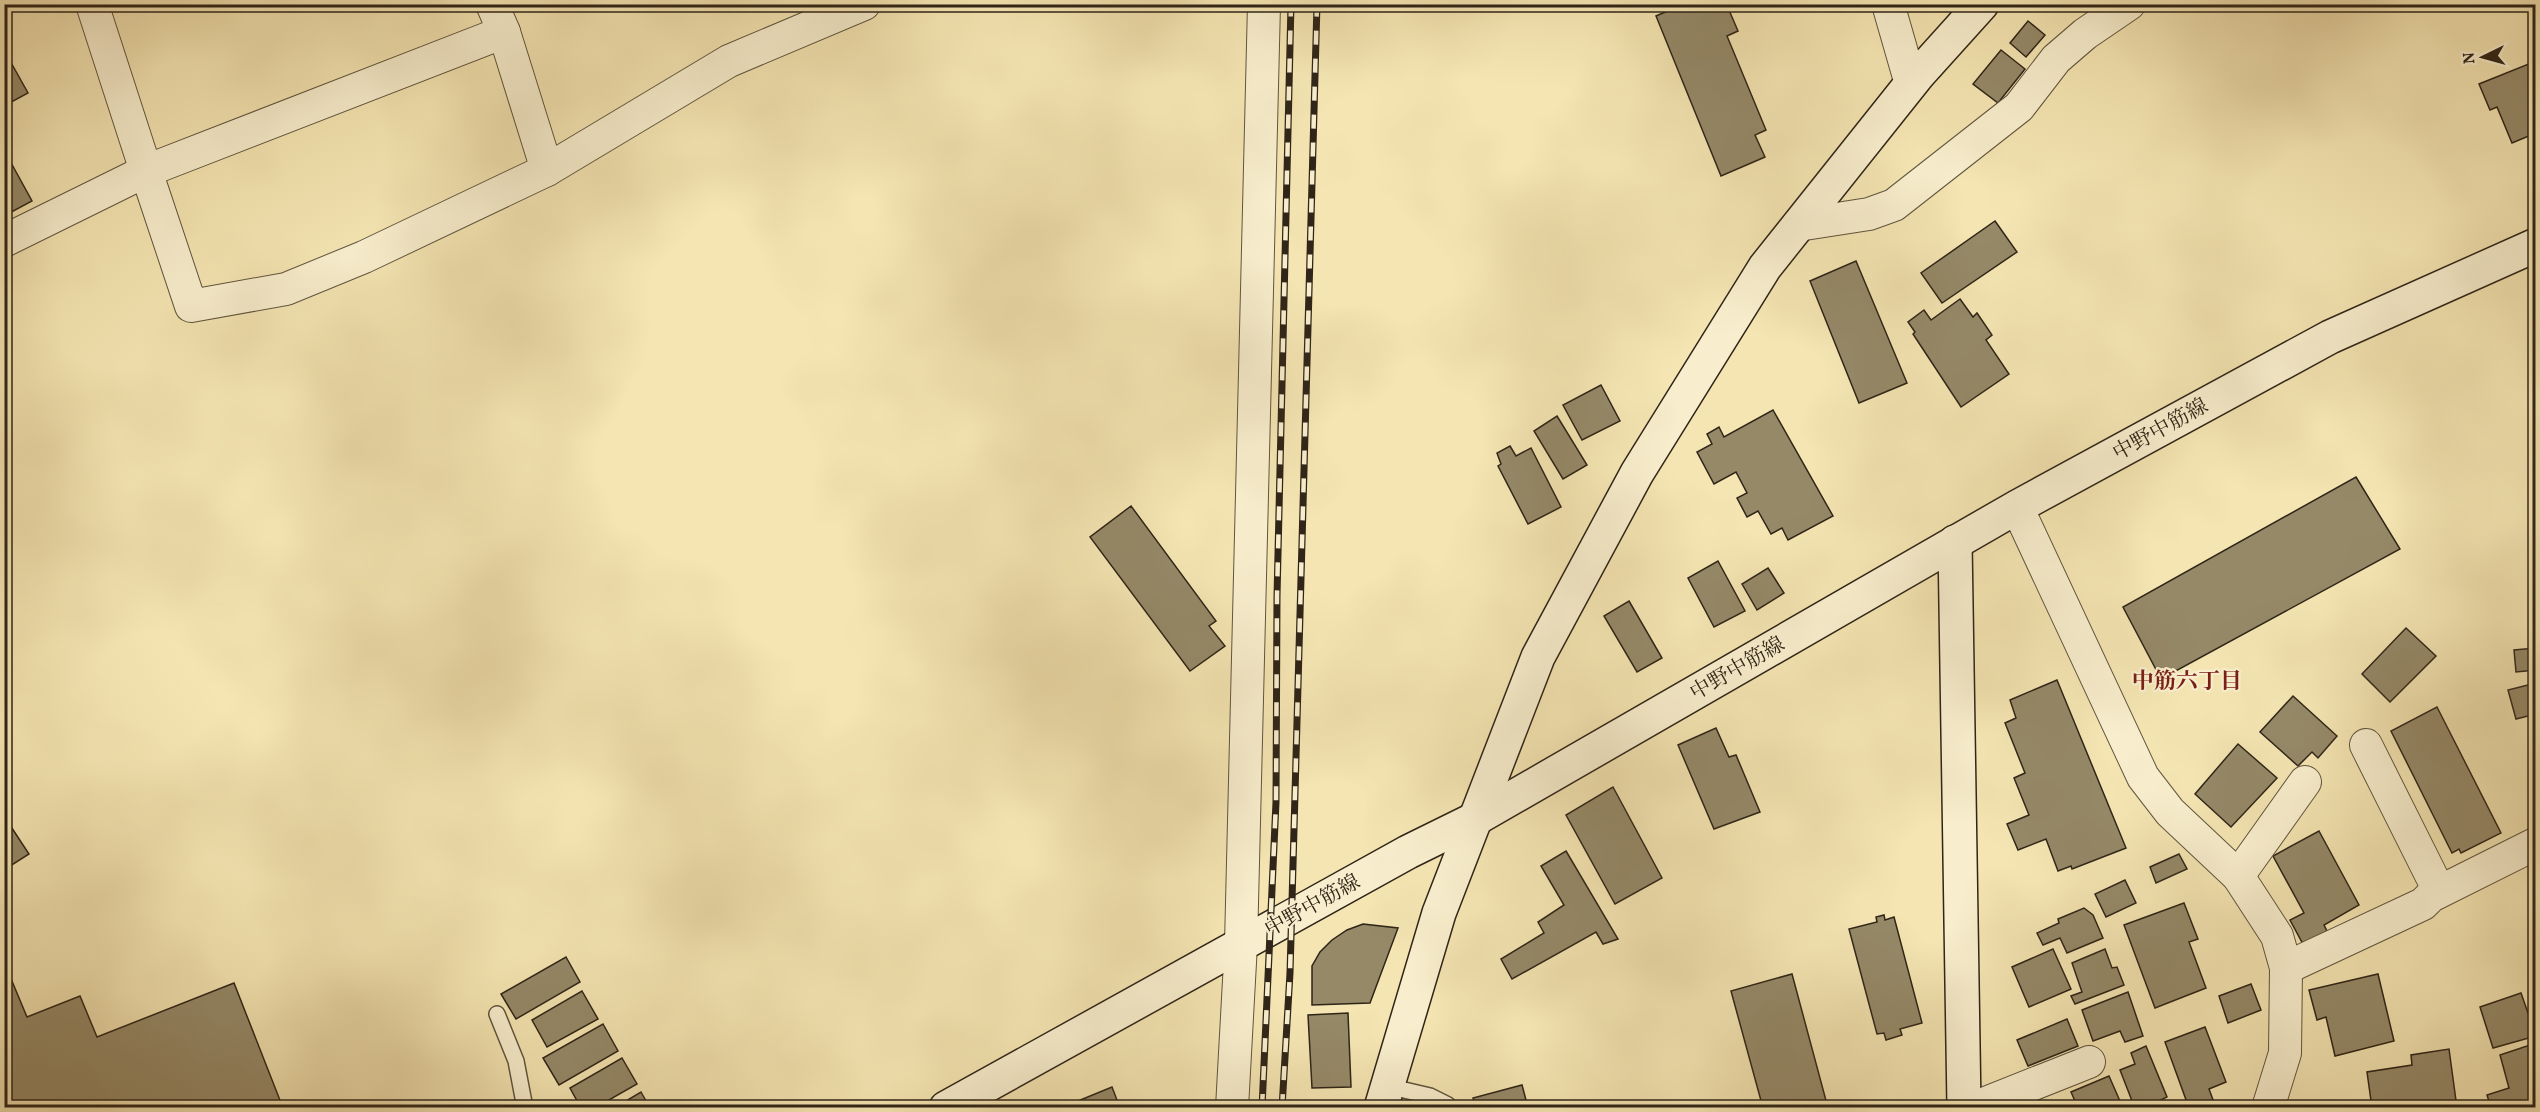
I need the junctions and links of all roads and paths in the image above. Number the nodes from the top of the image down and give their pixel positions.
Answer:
1 (92, 4) edge
2 (864, 4) edge
3 (1264, 4) edge
4 (1888, 4) edge
5 (1982, 4) edge
6 (2129, 4) edge
7 (498, 18) edge
8 (1911, 84) junction
9 (547, 170) junction
10 (146, 171) junction
11 (1798, 225) junction
12 (4, 241) edge
13 (2535, 245) edge
14 (2017, 507) junction
15 (1955, 542) junction
16 (2366, 745) dead end
17 (2305, 782) dead end
18 (1477, 818) junction
19 (2535, 844) edge
20 (2238, 876) junction
21 (2439, 891) junction
22 (1241, 944) junction
23 (2286, 968) junction
24 (497, 1014) dead end
25 (2090, 1062) dead end
26 (1384, 1097) edge
27 (525, 1107) edge
28 (946, 1107) edge
29 (1232, 1107) edge
30 (1449, 1107) edge
31 (1964, 1107) edge
32 (1973, 1107) edge
33 (2268, 1107) edge

1 - 10 street
2 - 9 street
3 - 22 street
4 - 8 street
5 - 8 street
6 - 11 street
7 - 9 street
7 - 10 street
8 - 11 street
9 - 10 street
10 - 12 street
11 - 18 street
13 - 14 street, 中野中筋線
14 - 15 street, 中野中筋線
14 - 20 street
15 - 18 street, 中野中筋線
15 - 31 street
16 - 21 street
17 - 20 street
18 - 22 street, 中野中筋線
18 - 26 street
19 - 21 street
20 - 23 street
21 - 23 street
22 - 28 street, 中野中筋線
22 - 29 street
23 - 33 street
24 - 27 lane
25 - 32 street
26 - 30 lane

